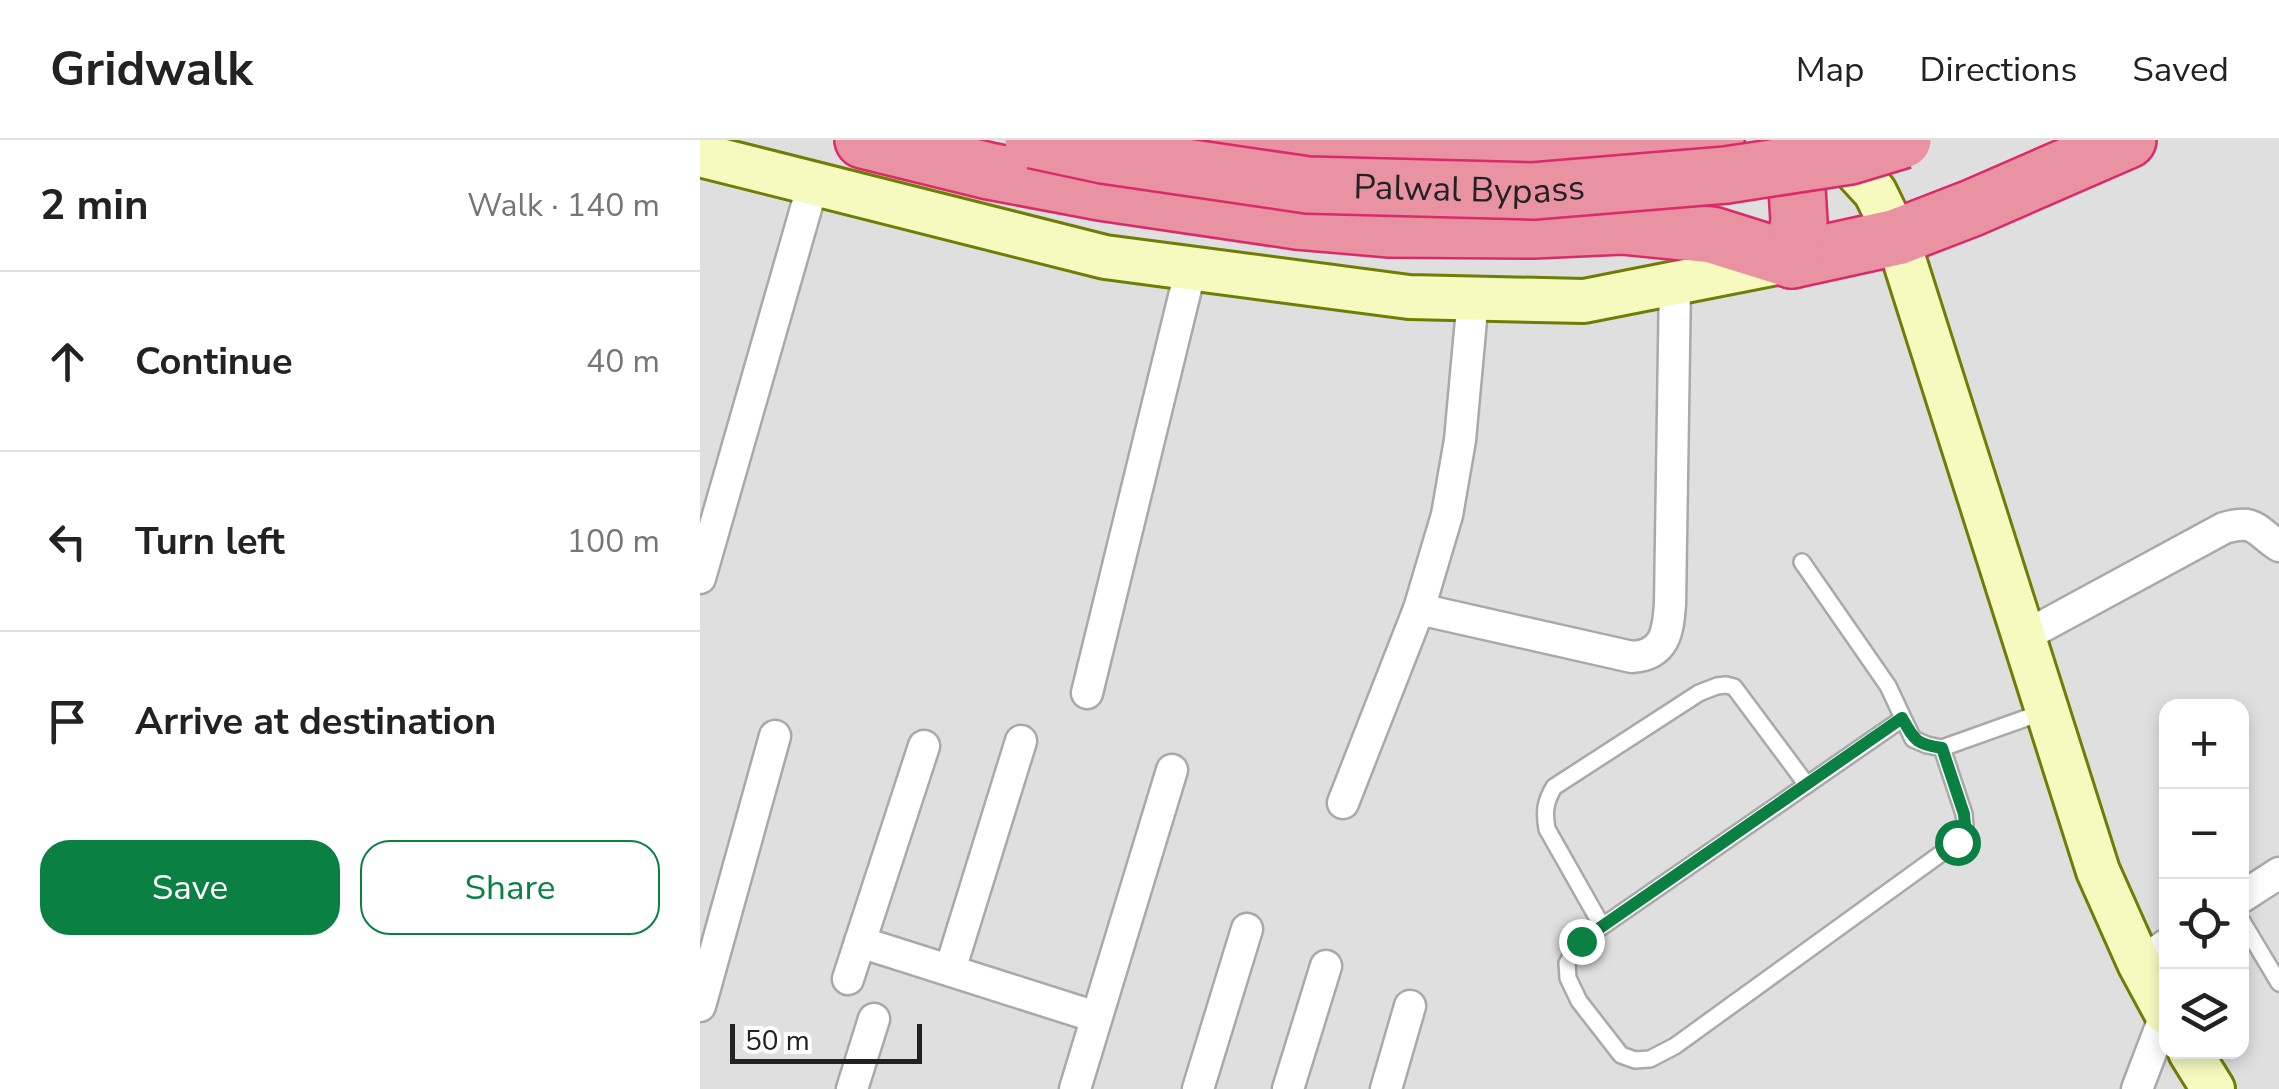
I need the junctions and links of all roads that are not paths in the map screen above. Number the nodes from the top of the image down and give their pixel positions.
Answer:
1 (863, 140) edge
2 (1033, 140) edge
3 (1237, 140) edge
4 (1716, 140) edge
5 (1794, 140) edge
6 (1846, 140) edge
7 (1880, 140) edge
8 (1902, 140) edge
9 (2128, 140) edge
10 (700, 155) edge
11 (814, 184) junction
12 (1886, 214) junction
13 (1792, 260) junction
14 (1192, 268) junction
15 (1676, 284) junction
16 (1473, 298) junction
17 (2279, 546) edge
18 (1802, 562) dead end
19 (700, 578) edge
20 (1419, 608) junction
21 (2023, 637) junction
22 (1087, 693) dead end
23 (2047, 711) junction
24 (1902, 718) junction
25 (775, 736) dead end
26 (1021, 741) dead end
27 (924, 746) dead end
28 (1942, 748) junction
29 (1172, 770) dead end
30 (1807, 784) junction
31 (1344, 803) dead end
32 (2279, 873) edge
33 (2249, 892) edge
34 (1602, 926) junction
35 (1247, 929) dead end
36 (2249, 933) edge
37 (860, 942) junction
38 (2153, 954) edge
39 (1326, 966) dead end
40 (950, 970) junction
41 (848, 979) dead end
42 (2159, 981) edge
43 (2279, 983) edge
44 (700, 1006) edge
45 (1410, 1006) dead end
46 (1096, 1017) junction
47 (874, 1018) dead end
48 (2159, 1032) edge
49 (2194, 1059) edge
50 (852, 1089) edge
51 (1075, 1089) edge
52 (1198, 1089) edge
53 (1288, 1089) edge
54 (1386, 1089) edge
55 (2138, 1089) edge
56 (2213, 1089) edge

1 - 13 highway
2 - 8 highway, Palwal Bypass, bridge
3 - 4 highway, Palwal Bypass
5 - 13 highway
6 - 12 street
7 - 12 street
9 - 12 highway
10 - 11 street
11 - 14 street
11 - 19 street
12 - 13 highway
12 - 21 street
13 - 15 street
14 - 16 street
14 - 22 street
15 - 16 street
15 - 20 street
16 - 20 street
17 - 21 street
18 - 24 lane
20 - 31 street
21 - 23 street
23 - 28 lane
23 - 38 street
24 - 28 lane
24 - 30 lane
25 - 44 street
26 - 40 street
27 - 37 street
28 - 34 lane
29 - 46 street
30 - 34 lane
30 - 34 lane
32 - 33 street
35 - 52 street
36 - 43 lane
37 - 40 street
37 - 41 street
38 - 42 street
39 - 53 street
40 - 46 street
45 - 54 street
46 - 51 street
47 - 50 street
48 - 55 street
49 - 56 street

